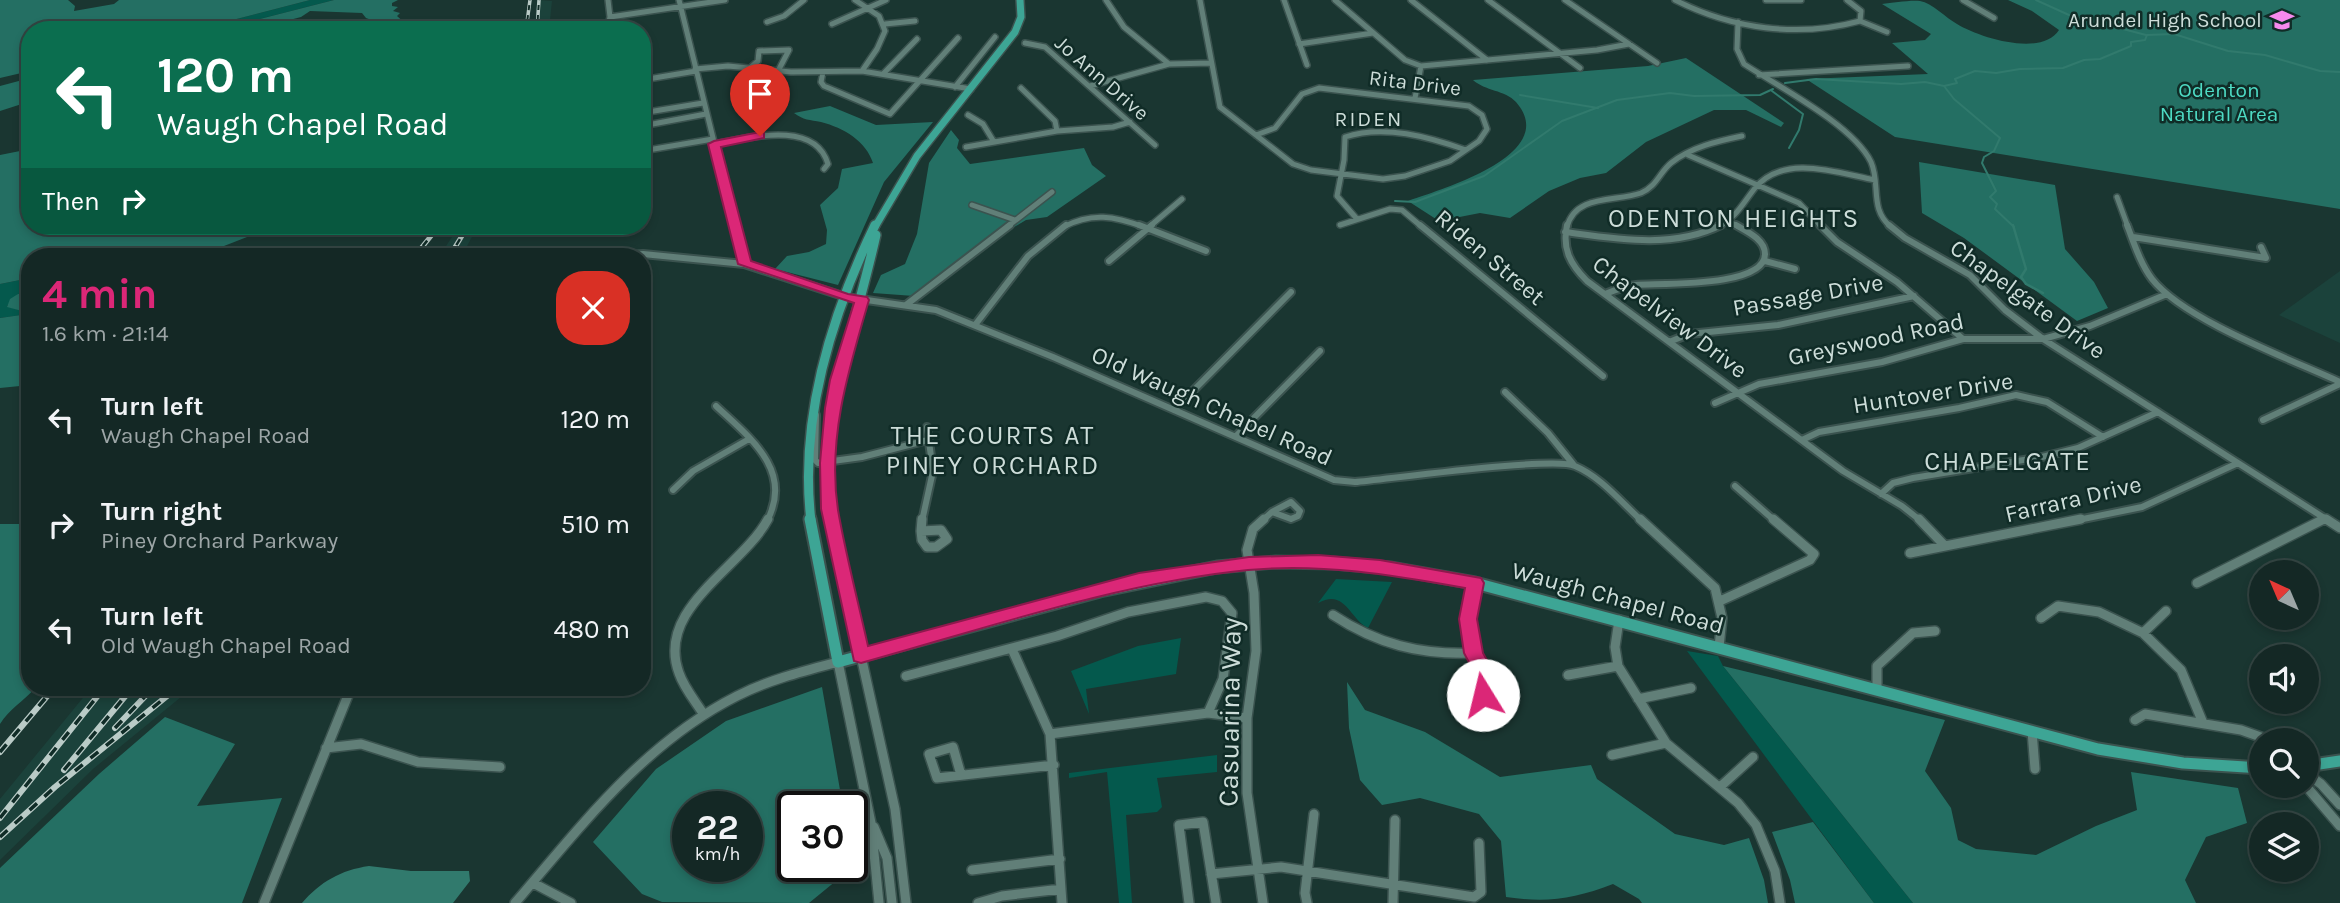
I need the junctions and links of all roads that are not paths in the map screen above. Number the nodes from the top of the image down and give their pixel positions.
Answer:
1 (608, 0) edge
2 (725, 0) edge
3 (804, 0) edge
4 (855, 0) edge
5 (886, 0) edge
6 (1020, 0) edge
7 (1106, 0) edge
8 (1200, 0) edge
9 (1284, 0) edge
10 (1335, 0) edge
11 (1411, 0) edge
12 (1488, 0) edge
13 (1565, 0) edge
14 (1675, 0) edge
15 (1766, 0) edge
16 (1801, 0) edge
17 (1847, 0) edge
18 (1963, 0) edge
19 (680, 3) edge
20 (869, 6) junction
21 (610, 17) junction
22 (1994, 18) dead end
23 (609, 21) edge
24 (915, 21) dead end
25 (1860, 21) junction
26 (767, 22) dead end
27 (1738, 22) junction
28 (832, 24) dead end
29 (885, 24) junction
30 (1887, 32) dead end
31 (1373, 33) junction
32 (995, 37) dead end
33 (958, 38) dead end
34 (917, 39) dead end
35 (1025, 43) dead end
36 (1299, 44) junction
37 (1629, 44) junction
38 (1561, 54) junction
39 (1488, 61) junction
40 (1211, 63) junction
41 (1657, 63) dead end
42 (1169, 64) junction
43 (1307, 65) dead end
44 (1421, 66) junction
45 (1908, 66) dead end
46 (750, 68) junction
47 (1580, 68) dead end
48 (695, 70) junction
49 (778, 71) junction
50 (862, 71) junction
51 (823, 72) junction
52 (883, 75) junction
53 (1758, 75) junction
54 (651, 78) edge
55 (920, 83) junction
56 (1090, 86) junction
57 (954, 87) junction
58 (1021, 88) dead end
59 (971, 89) junction
60 (1415, 98) junction
61 (703, 103) junction
62 (651, 112) edge
63 (706, 114) junction
64 (968, 115) dead end
65 (1130, 122) junction
66 (651, 124) edge
67 (1057, 131) junction
68 (1256, 135) junction
69 (1742, 136) dead end
70 (713, 141) junction
71 (994, 142) junction
72 (1155, 145) dead end
73 (966, 148) dead end
74 (651, 150) edge
75 (1466, 150) junction
76 (1688, 155) junction
77 (824, 169) dead end
78 (1340, 174) junction
79 (1875, 180) junction
80 (1758, 186) junction
81 (1052, 192) dead end
82 (2117, 197) dead end
83 (1182, 200) dead end
84 (972, 205) dead end
85 (880, 219) junction
86 (1357, 219) junction
87 (1016, 220) junction
88 (1728, 221) junction
89 (1340, 225) dead end
90 (1147, 229) junction
91 (1565, 232) junction
92 (2133, 237) junction
93 (2261, 247) dead end
94 (1206, 251) dead end
95 (651, 255) edge
96 (1109, 261) dead end
97 (1765, 261) junction
98 (744, 264) junction
99 (1795, 269) dead end
100 (1291, 292) dead end
101 (1605, 294) junction
102 (2167, 294) junction
103 (1914, 296) junction
104 (846, 298) junction
105 (862, 300) junction
106 (906, 304) junction
107 (975, 324) junction
108 (1962, 339) junction
109 (2043, 339) junction
110 (1669, 342) junction
111 (1320, 351) dead end
112 (1603, 376) dead end
113 (2340, 383) edge
114 (1505, 393) dead end
115 (1737, 393) junction
116 (1715, 403) dead end
117 (716, 405) dead end
118 (814, 408) junction
119 (1174, 410) junction
120 (2158, 412) junction
121 (2263, 420) dead end
122 (927, 427) dead end
123 (1236, 436) junction
124 (2103, 437) junction
125 (749, 439) junction
126 (929, 440) junction
127 (1802, 440) junction
128 (828, 463) junction
129 (2238, 463) junction
130 (1573, 464) junction
131 (1735, 486) dead end
132 (673, 490) dead end
133 (1881, 494) junction
134 (1272, 512) dead end
135 (2326, 519) junction
136 (2340, 528) edge
137 (921, 531) dead end
138 (1945, 546) junction
139 (1910, 553) dead end
140 (1249, 564) junction
141 (1475, 583) junction
142 (2197, 583) dead end
143 (1720, 601) junction
144 (2166, 611) dead end
145 (1333, 615) dead end
146 (2041, 618) dead end
147 (1619, 620) junction
148 (1935, 631) dead end
149 (2143, 633) junction
150 (1719, 647) junction
151 (1012, 649) junction
152 (1473, 653) junction
153 (861, 656) junction
154 (838, 662) junction
155 (1618, 666) junction
156 (1568, 675) dead end
157 (906, 677) dead end
158 (1690, 688) dead end
159 (1877, 689) junction
160 (1483, 695) dead end
161 (348, 696) edge
162 (1638, 699) junction
163 (1209, 713) junction
164 (704, 715) junction
165 (1247, 718) junction
166 (2135, 720) dead end
167 (2203, 723) junction
168 (2032, 730) junction
169 (2249, 733) edge
170 (1050, 734) junction
171 (1666, 743) junction
172 (326, 748) junction
173 (1612, 755) dead end
174 (1753, 757) dead end
175 (2340, 761) edge
176 (2319, 764) edge
177 (1054, 765) junction
178 (499, 767) dead end
179 (2249, 767) edge
180 (2035, 769) dead end
181 (961, 775) dead end
182 (2319, 782) edge
183 (1720, 787) junction
184 (2316, 798) edge
185 (2340, 805) edge
186 (1314, 814) dead end
187 (1395, 820) dead end
188 (872, 823) junction
189 (2340, 826) edge
190 (1479, 843) dead end
191 (1060, 859) junction
192 (1256, 868) junction
193 (972, 870) dead end
194 (1307, 872) junction
195 (1211, 874) junction
196 (533, 883) junction
197 (1393, 886) junction
198 (1061, 889) junction
199 (1444, 898) edge
200 (264, 903) edge
201 (515, 903) edge
202 (571, 903) edge
203 (879, 903) edge
204 (892, 903) edge
205 (906, 903) edge
206 (978, 903) edge
207 (1062, 903) edge
208 (1189, 903) edge
209 (1216, 903) edge
210 (1263, 903) edge
211 (1307, 903) edge
212 (1393, 903) edge
213 (1780, 903) edge

1 - 21 street
2 - 19 street
3 - 26 street
4 - 20 street
5 - 20 street
6 - 59 main road
7 - 42 street
8 - 40 street, Rita Drive
9 - 36 street
10 - 31 street
11 - 39 street
12 - 38 street
13 - 37 street
14 - 27 street
15 - 16 street
17 - 25 street
18 - 22 street
19 - 21 street
19 - 48 street
20 - 28 street
20 - 29 street
21 - 23 street
24 - 29 street
25 - 27 street
25 - 30 street
27 - 53 street, Chapelgate Drive
29 - 50 street
31 - 36 street
31 - 44 street
32 - 57 street
33 - 55 street
34 - 52 street
35 - 56 street, Jo Ann Drive
36 - 43 street
37 - 38 street
37 - 41 street
38 - 39 street
38 - 47 street
39 - 44 street
40 - 42 street
40 - 68 street, Rita Drive
42 - 56 street
44 - 60 street
45 - 53 street
46 - 48 street
46 - 49 street
46 - 49 street
48 - 54 street
48 - 61 street
49 - 51 street
50 - 51 street
50 - 52 street
51 - 55 street
52 - 55 street
53 - 79 street, Chapelgate Drive
55 - 57 street
56 - 65 street, Jo Ann Drive
57 - 59 street
58 - 67 street
59 - 85 main road
60 - 68 street, Rita Drive
60 - 75 street, Rita Drive
61 - 62 street
61 - 63 street
63 - 66 street
63 - 70 street
64 - 71 street
65 - 67 street
65 - 72 street, Jo Ann Drive
67 - 71 street
68 - 78 street, Rita Drive
69 - 76 street
70 - 74 street
70 - 77 street
70 - 98 street
71 - 73 street
75 - 78 street, Rita Drive
75 - 78 street
76 - 80 street
76 - 91 street
78 - 86 street
79 - 80 street
79 - 109 street, Chapelgate Drive
80 - 88 street
80 - 103 street
81 - 87 street
82 - 92 street
83 - 90 street
84 - 87 street
85 - 104 main road
85 - 105 main road
86 - 89 street, Riden Street
86 - 112 street, Riden Street
87 - 106 street
88 - 91 street
88 - 97 street
90 - 94 street
90 - 96 street
90 - 107 street
91 - 101 street, Chapelview Drive
92 - 93 street
92 - 102 street
95 - 98 street, Old Waugh Chapel Road
97 - 99 street
97 - 101 street
98 - 104 street, Old Waugh Chapel Road
100 - 119 street
101 - 110 street, Chapelview Drive
102 - 109 street, Greyswood Road
102 - 113 street
103 - 108 street
103 - 110 street, Passage Drive
104 - 105 street, Old Waugh Chapel Road
104 - 118 main road
105 - 106 street, Old Waugh Chapel Road
105 - 128 main road
106 - 107 street, Old Waugh Chapel Road
107 - 119 street, Old Waugh Chapel Road
108 - 109 street, Greyswood Road
108 - 115 street, Greyswood Road
109 - 120 street, Chapelgate Drive
110 - 115 street, Chapelview Drive
111 - 123 street
113 - 121 street
114 - 130 street
115 - 116 street, Greyswood Road
115 - 127 street, Chapelview Drive
117 - 125 street
118 - 128 street
118 - 154 main road
119 - 123 street, Old Waugh Chapel Road
120 - 124 street
120 - 129 street, Chapelgate Drive
122 - 126 street
123 - 130 street, Old Waugh Chapel Road
124 - 127 street, Huntover Drive
124 - 133 street
125 - 132 street
125 - 164 street
126 - 128 street
126 - 137 street
127 - 133 street, Chapelview Drive
128 - 153 main road
129 - 135 street, Chapelgate Drive
129 - 138 street, Farrara Drive
130 - 143 street
131 - 143 street
133 - 138 street, Chapelview Drive
134 - 140 street, Casuarina Way
135 - 136 street, Chapelgate Drive
135 - 142 street
138 - 139 street, Farrara Drive
140 - 141 main road, Waugh Chapel Road
140 - 153 main road, Waugh Chapel Road
140 - 165 street, Casuarina Way
141 - 147 main road, Waugh Chapel Road
141 - 152 street
143 - 150 street
144 - 149 street
145 - 152 street
146 - 149 street
147 - 150 main road, Waugh Chapel Road
147 - 155 street
148 - 159 street
149 - 167 street
150 - 159 main road, Waugh Chapel Road
151 - 157 street
151 - 163 street
151 - 170 street
152 - 160 street
153 - 154 main road, Waugh Chapel Road
153 - 205 street
154 - 164 street
154 - 188 street
155 - 156 street
155 - 162 street
158 - 162 street
159 - 168 main road, Waugh Chapel Road
161 - 172 street
162 - 171 street
163 - 165 street
163 - 170 street
164 - 196 street
165 - 192 street, Casuarina Way
166 - 167 street
167 - 169 street
168 - 179 main road, Waugh Chapel Road
168 - 180 street
170 - 177 street
171 - 173 street
171 - 183 street
172 - 178 street
172 - 200 street
174 - 183 street
175 - 176 main road
177 - 181 street
177 - 191 street
182 - 185 street
183 - 213 street
184 - 189 street
186 - 194 street
187 - 197 street
188 - 203 street
188 - 204 street
190 - 199 street
191 - 193 street
191 - 198 street
192 - 194 street
192 - 195 street
192 - 210 street, Casuarina Way
194 - 197 street
194 - 211 street
195 - 208 street
195 - 209 street
196 - 201 street
196 - 202 street
197 - 199 street
197 - 212 street
198 - 206 street
198 - 207 street

